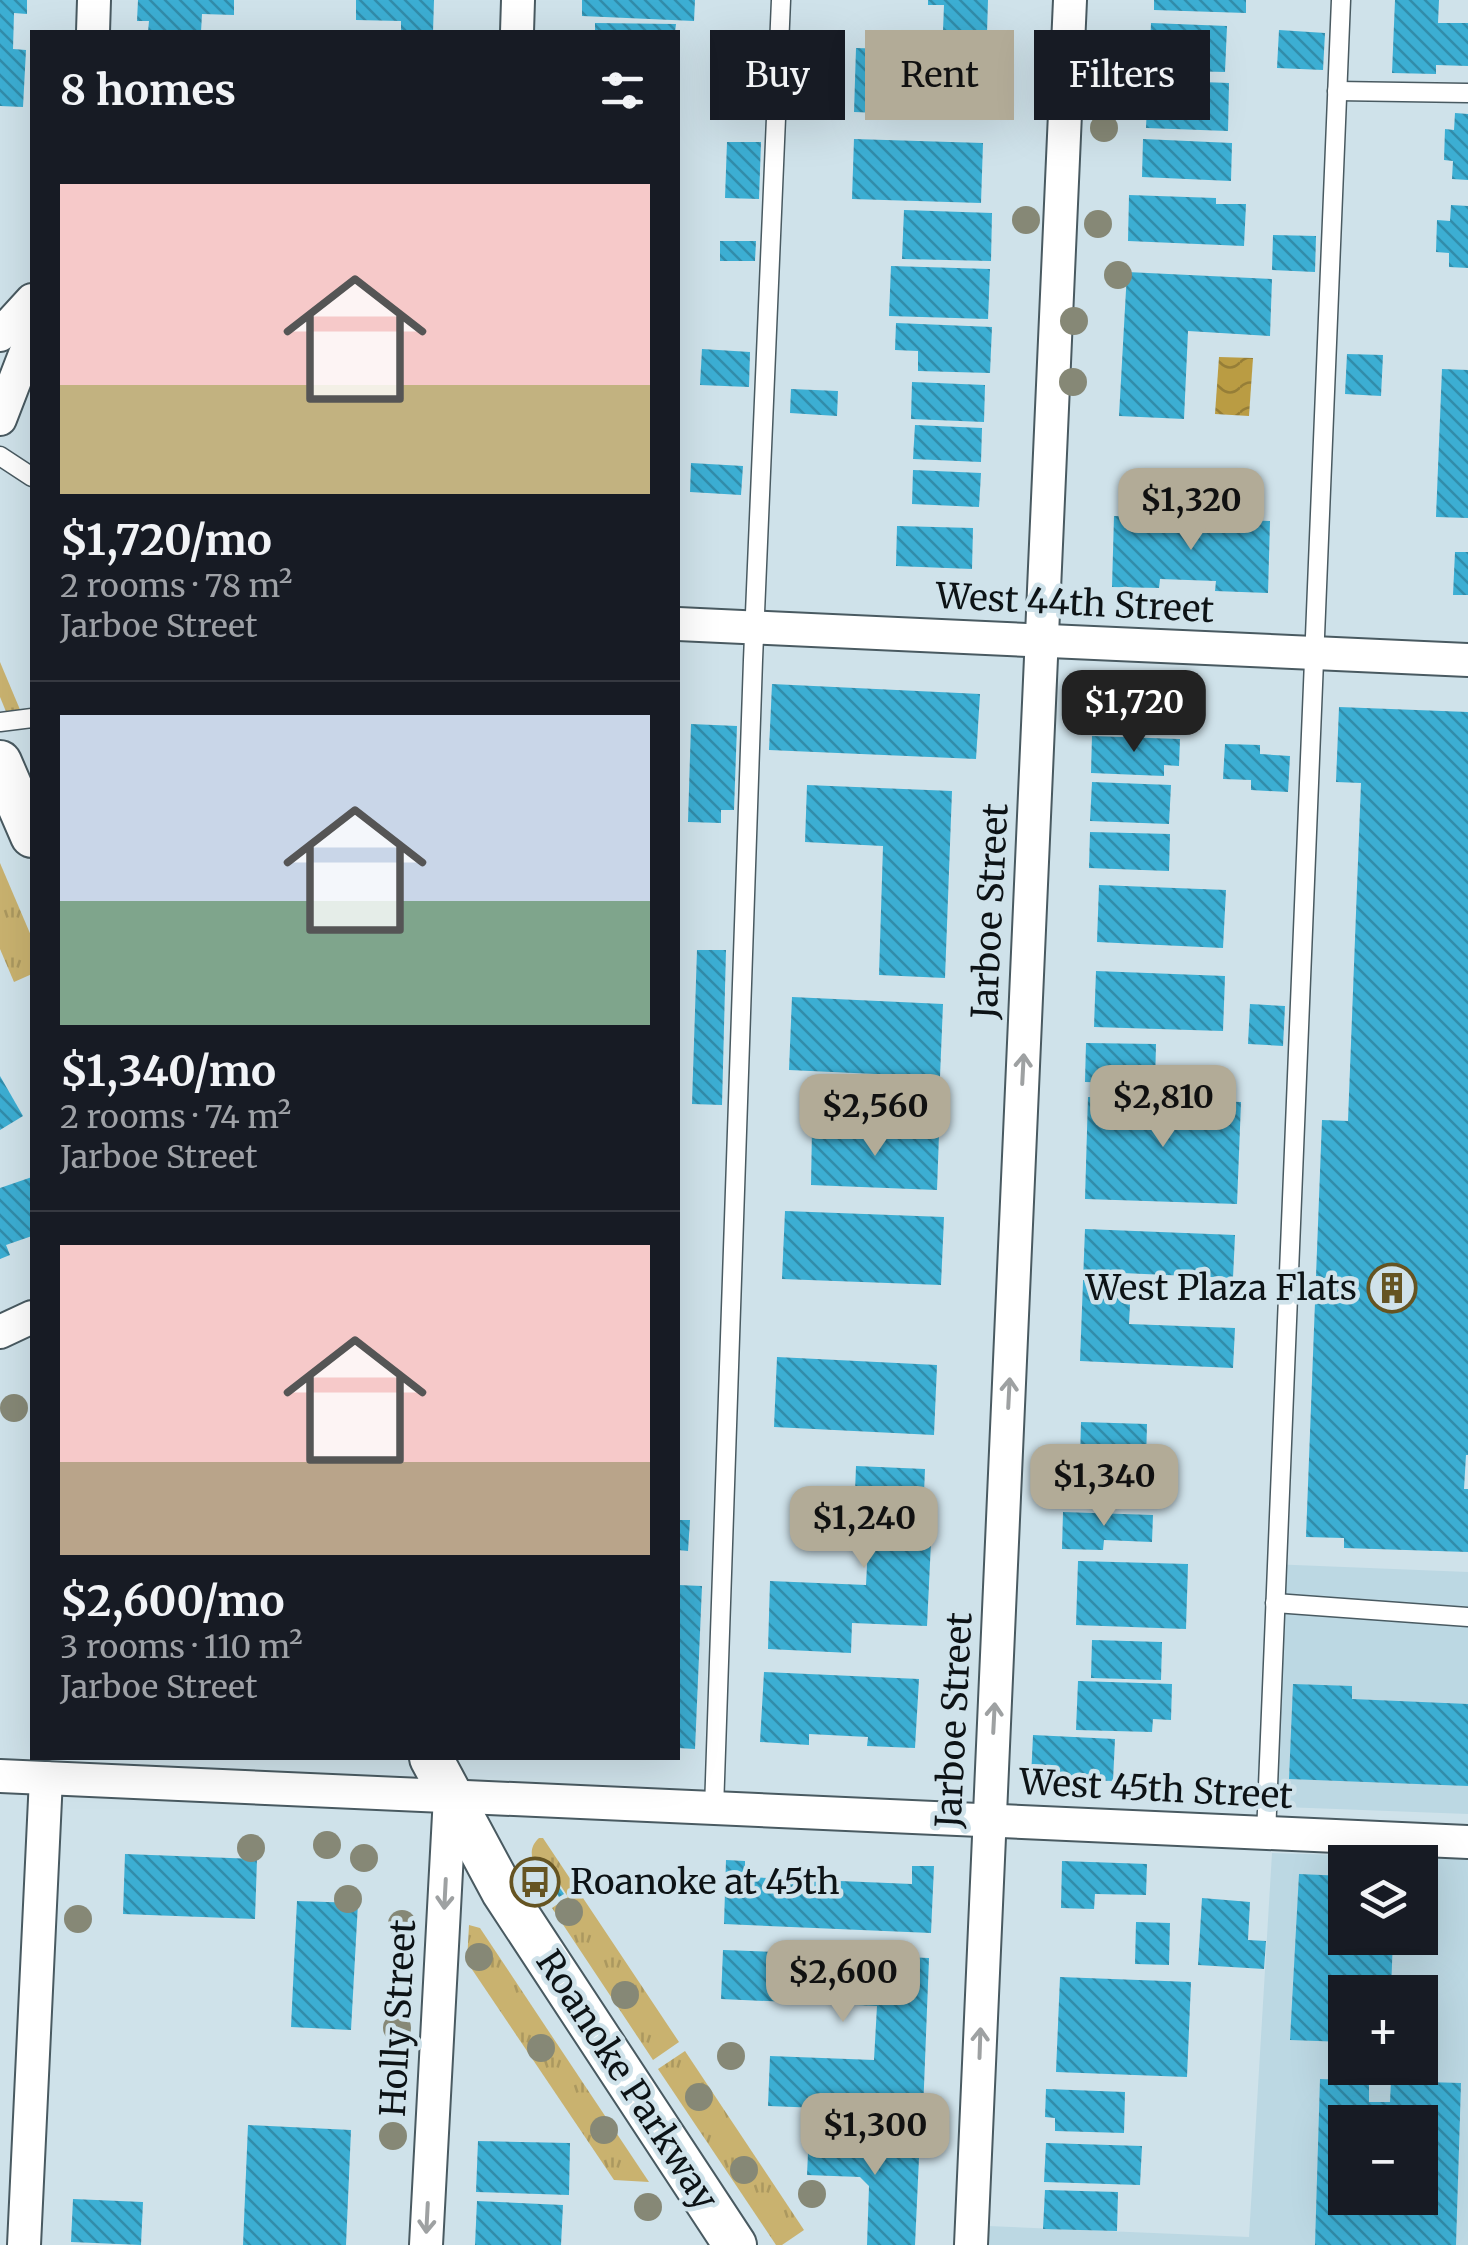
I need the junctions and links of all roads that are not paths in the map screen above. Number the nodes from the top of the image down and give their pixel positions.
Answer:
1 (94, 0) edge
2 (518, 0) edge
3 (781, 0) edge
4 (1070, 0) edge
5 (1340, 0) edge
6 (93, 30) edge
7 (517, 30) edge
8 (1337, 92) junction
9 (1468, 94) edge
10 (30, 302) edge
11 (0, 335) edge
12 (30, 341) edge
13 (0, 420) edge
14 (0, 456) edge
15 (30, 476) edge
16 (680, 624) edge
17 (755, 628) junction
18 (1042, 642) junction
19 (1313, 655) junction
20 (1468, 660) edge
21 (30, 718) edge
22 (0, 722) edge
23 (0, 762) edge
24 (30, 831) edge
25 (30, 1318) edge
26 (0, 1332) edge
27 (1275, 1604) junction
28 (1468, 1617) edge
29 (432, 1760) edge
30 (0, 1776) edge
31 (46, 1778) junction
32 (450, 1796) junction
33 (714, 1808) junction
34 (989, 1820) junction
35 (1266, 1834) junction
36 (1468, 1842) edge
37 (24, 2245) edge
38 (426, 2245) edge
39 (735, 2245) edge
40 (972, 2245) edge

1 - 6 street
2 - 7 street
3 - 17 lane
4 - 18 street, Jarboe Street
5 - 8 lane
8 - 9 lane
8 - 19 lane
10 - 11 street
12 - 13 street
14 - 15 lane
16 - 17 street, West 44th Street
17 - 18 street, West 44th Street
17 - 33 lane
18 - 19 street, West 44th Street
34 -> 18 street, Jarboe Street
19 - 20 street, West 44th Street
19 - 27 lane
21 - 22 lane
23 - 24 street
25 - 26 street
27 - 28 lane
27 - 35 lane
29 - 32 street, Roanoke Parkway
30 - 31 street, West 45th Street
31 - 32 street, West 45th Street
31 - 37 street
32 - 33 street, West 45th Street
32 -> 38 street, Holly Street
32 - 39 street, Roanoke Parkway
33 - 34 street, West 45th Street
34 - 35 street, West 45th Street
40 -> 34 street, Jarboe Street
35 - 36 street, West 45th Street

